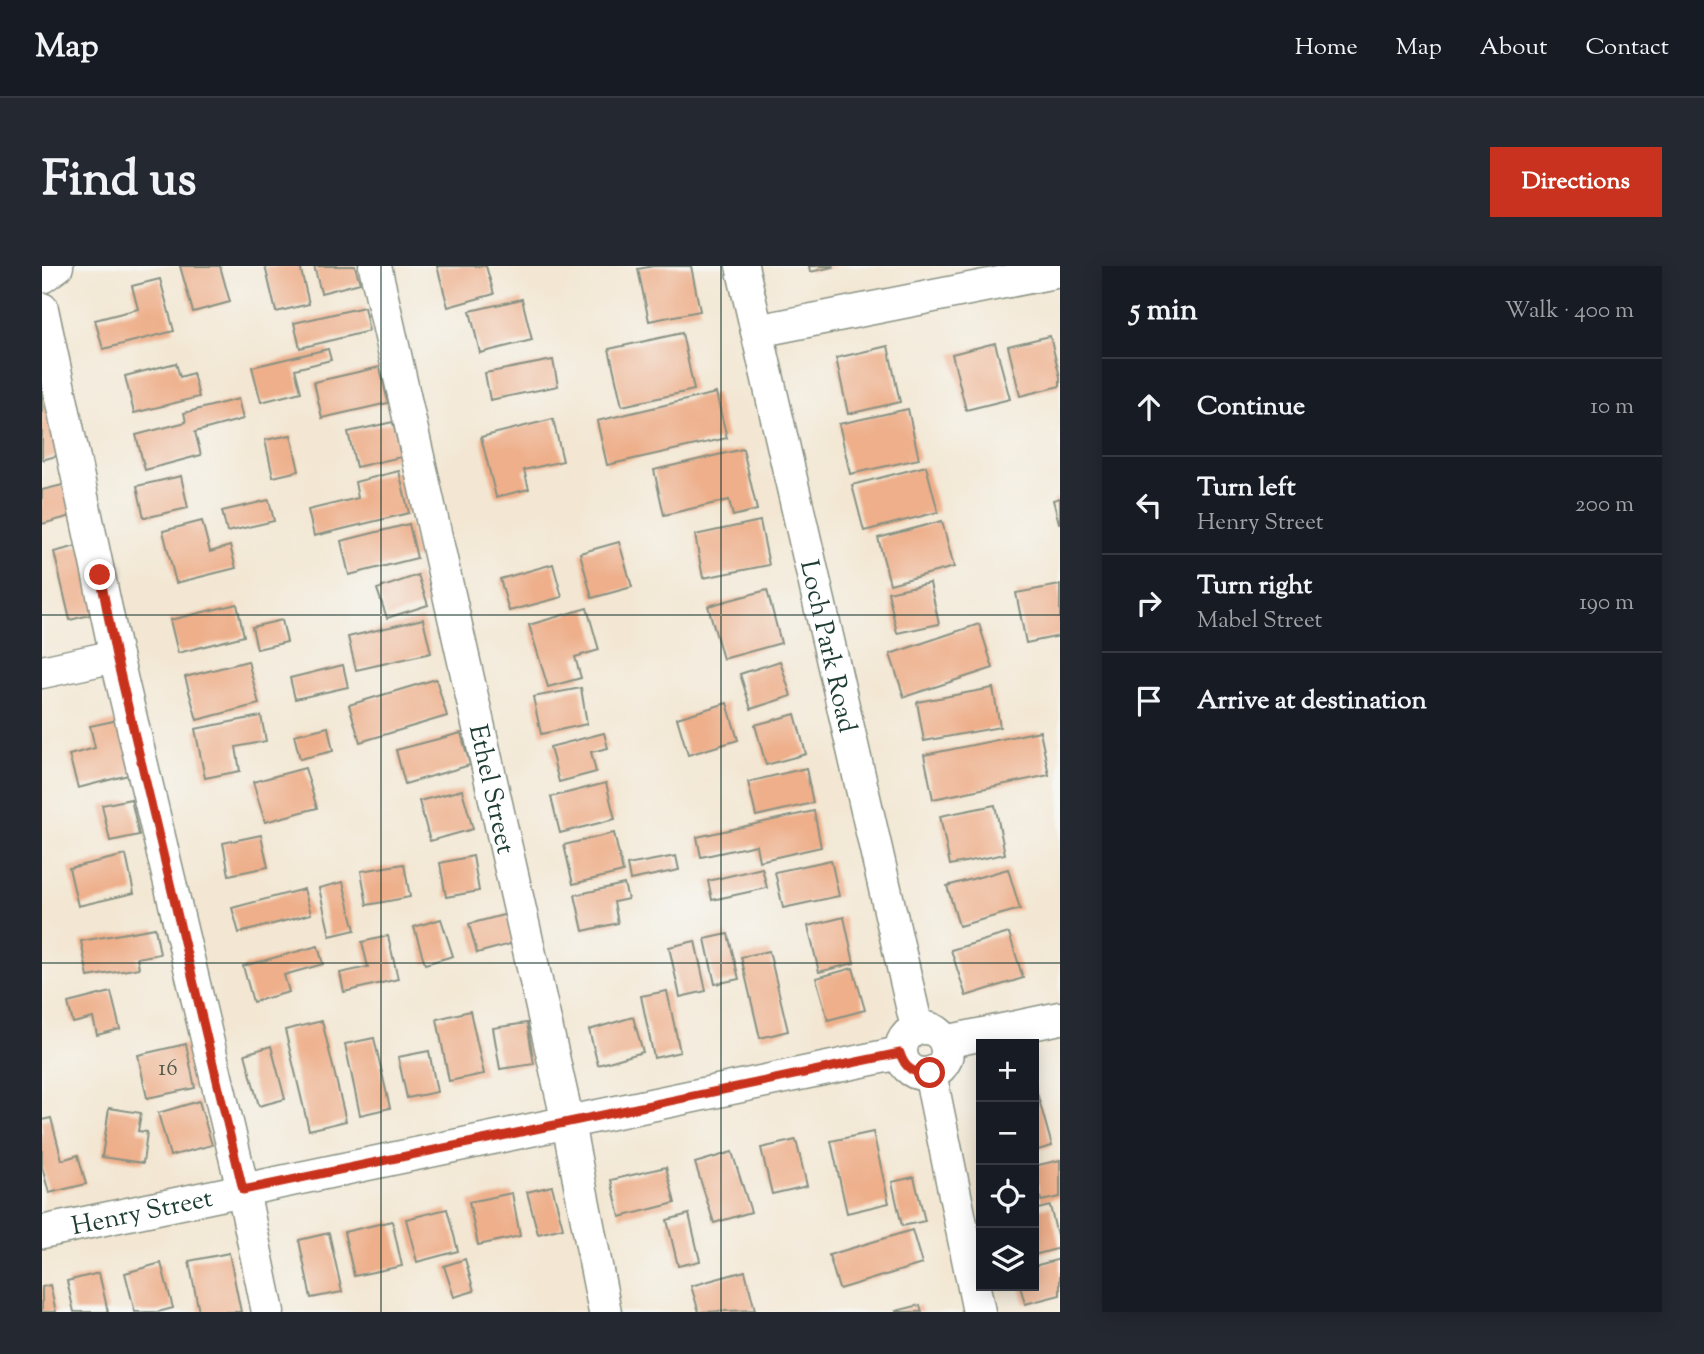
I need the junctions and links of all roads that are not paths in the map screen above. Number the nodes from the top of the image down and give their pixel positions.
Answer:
1 (57, 266) edge
2 (375, 266) edge
3 (742, 266) edge
4 (1060, 271) edge
5 (42, 277) edge
6 (42, 309) edge
7 (757, 331) junction
8 (116, 656) junction
9 (42, 672) edge
10 (1060, 1018) edge
11 (909, 1041) junction
12 (945, 1042) junction
13 (930, 1073) junction
14 (568, 1123) junction
15 (243, 1190) junction
16 (42, 1232) edge
17 (268, 1312) edge
18 (605, 1312) edge
19 (979, 1312) edge

1 - 5 street
2 - 14 street, Ethel Street
3 - 7 street, Loch Park Road
4 - 7 street
6 - 8 street
7 - 11 street, Loch Park Road
8 - 9 street
8 - 15 street
10 - 12 street
11 - 12 street
11 - 13 street
11 - 14 street, Henry Street
12 - 13 street
13 - 19 street
14 - 15 street, Henry Street
14 - 18 street, Ethel Street
15 - 16 street, Henry Street
15 - 17 street

